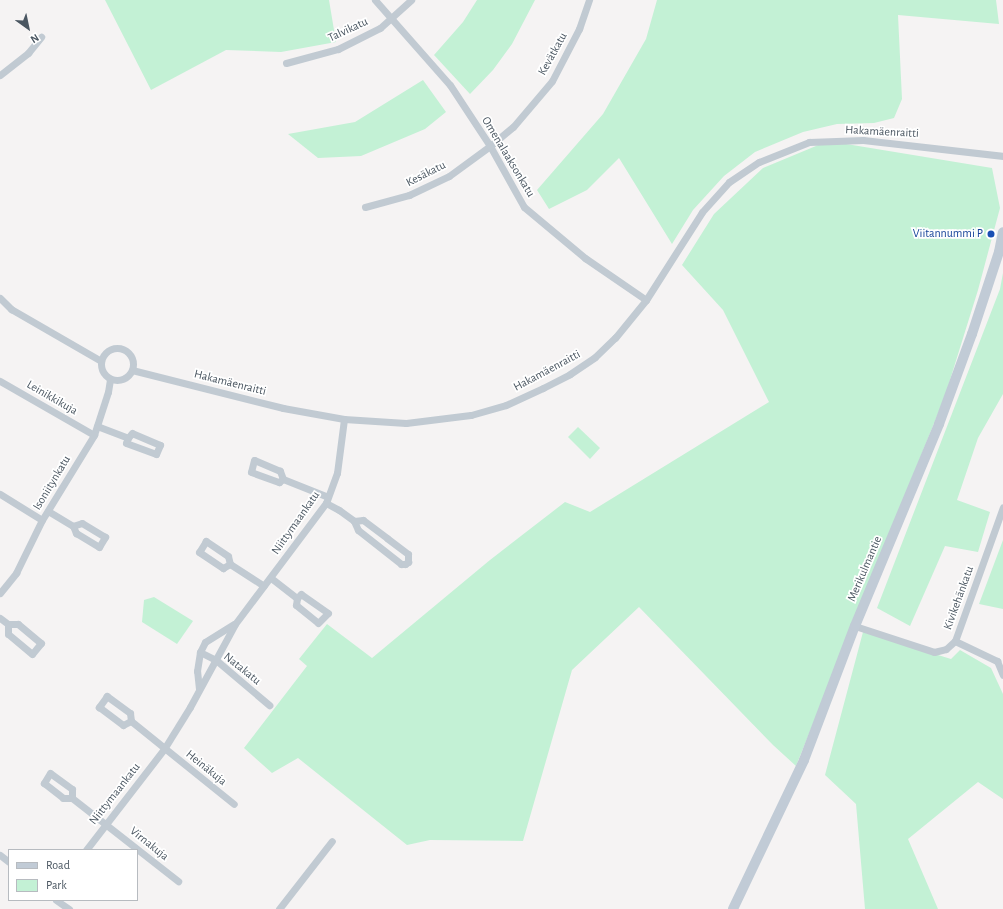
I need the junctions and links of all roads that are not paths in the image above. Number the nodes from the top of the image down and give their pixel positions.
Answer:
1 (375, 0) edge
2 (411, 0) edge
3 (589, 0) edge
4 (392, 17) junction
5 (41, 37) dead end
6 (286, 63) dead end
7 (0, 75) edge
8 (490, 146) junction
9 (1003, 156) edge
10 (365, 207) dead end
11 (1003, 232) edge
12 (0, 298) edge
13 (646, 300) junction
14 (101, 360) junction
15 (132, 370) junction
16 (110, 378) junction
17 (0, 381) edge
18 (344, 419) junction
19 (97, 426) junction
20 (94, 435) junction
21 (128, 438) dead end
22 (283, 479) dead end
23 (0, 494) edge
24 (327, 500) junction
25 (1003, 508) edge
26 (48, 510) junction
27 (42, 520) junction
28 (354, 521) junction
29 (73, 526) dead end
30 (387, 538) junction
31 (379, 547) junction
32 (230, 564) dead end
33 (271, 578) junction
34 (264, 586) junction
35 (0, 592) edge
36 (297, 598) dead end
37 (0, 618) edge
38 (8, 624) junction
39 (234, 624) junction
40 (855, 626) junction
41 (955, 641) junction
42 (200, 652) junction
43 (216, 660) junction
44 (1003, 675) edge
45 (199, 689) junction
46 (270, 705) dead end
47 (131, 721) junction
48 (164, 749) junction
49 (72, 798) dead end
50 (234, 804) dead end
51 (106, 823) junction
52 (332, 841) dead end
53 (87, 849) edge
54 (0, 855) edge
55 (8, 861) edge
56 (178, 881) dead end
57 (57, 901) edge
58 (65, 908) edge
59 (279, 909) edge
60 (733, 909) edge

1 - 4 street, Omenalaaksonkatu
2 - 4 street, Talvikatu
3 - 8 street, Kevätkatu
4 - 6 street, Talvikatu
4 - 8 street, Omenalaaksonkatu
5 - 7 street
8 - 10 street, Kesäkatu
8 - 13 street, Omenalaaksonkatu
9 - 13 street, Hakamäenraitti
11 - 40 street, Merikulmantie
12 - 14 street
13 - 18 street, Hakamäenraitti
14 - 15 street
14 - 16 street
15 - 16 street
15 - 18 street, Hakamäenraitti
16 - 19 street, Isoniitynkatu
17 - 20 street, Leinikkikuja
18 - 24 street, Niittymaankatu
19 - 20 street, Isoniitynkatu
19 - 21 street
20 - 26 street, Isoniitynkatu
22 - 24 street
23 - 27 street
24 - 28 street
24 - 33 street, Niittymaankatu
25 - 41 street, Kivikehänkatu
26 - 27 street, Isoniitynkatu
26 - 29 street
27 - 35 street, Isoniitynkatu
28 - 30 street
28 - 31 street
30 - 31 street
30 - 31 street
32 - 34 street
33 - 34 street, Niittymaankatu
33 - 36 street
34 - 39 street, Niittymaankatu
37 - 38 street
38 - 38 street
39 - 42 street, Niittymaankatu
39 - 43 street, Niittymaankatu
40 - 41 street, Kivikehänkatu
40 - 60 street, Merikulmantie
41 - 44 street
42 - 43 street, Natakatu
42 - 45 street
43 - 45 street, Niittymaankatu
43 - 46 street, Natakatu
45 - 48 street, Niittymaankatu
47 - 47 street, Heinäkuja
47 - 48 street, Heinäkuja
48 - 50 street, Heinäkuja
48 - 51 street, Niittymaankatu
49 - 51 street, Virnakuja
51 - 53 street, Niittymaankatu
51 - 56 street, Virnakuja
52 - 59 street
54 - 55 street
57 - 58 street

